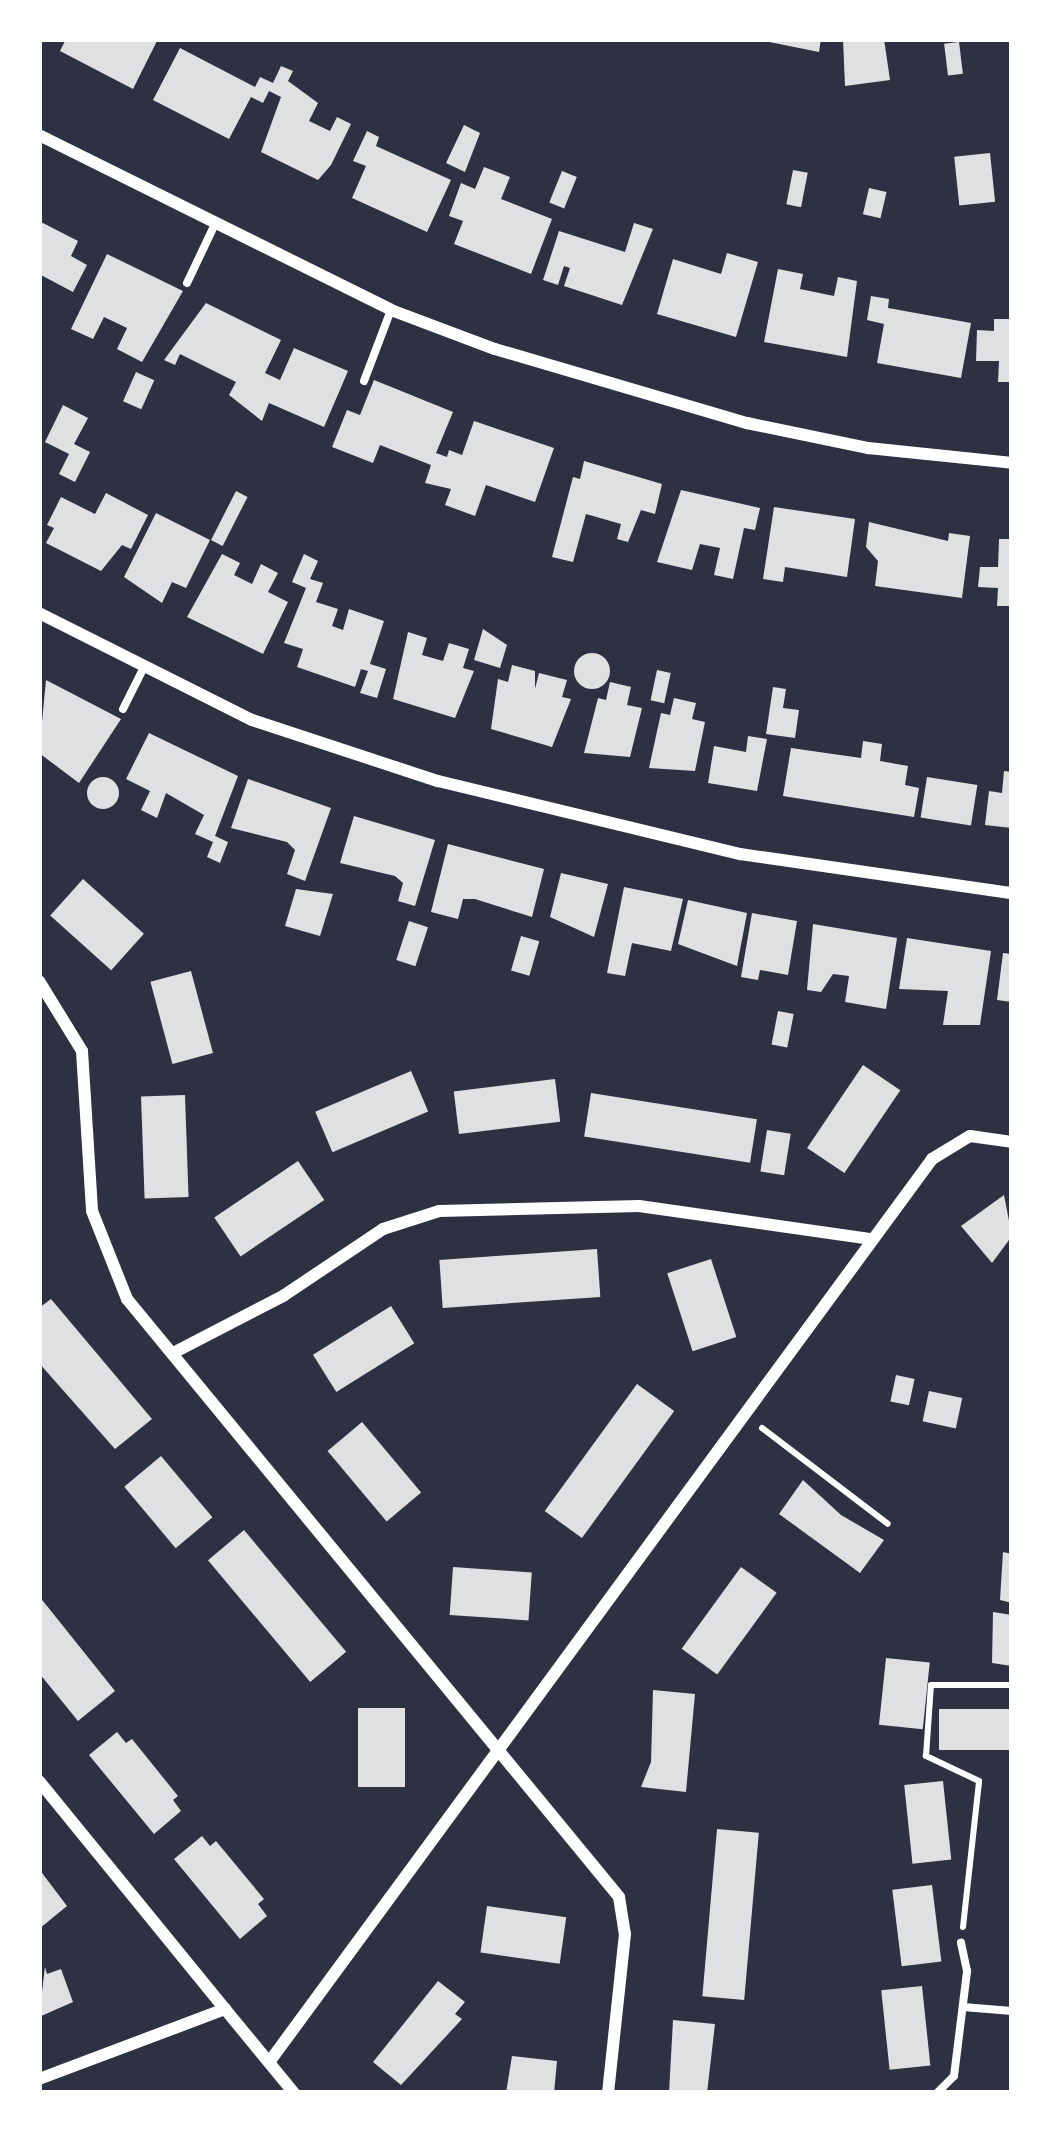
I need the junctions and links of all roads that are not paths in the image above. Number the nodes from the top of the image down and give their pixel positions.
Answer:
1 (39, 135) edge
2 (215, 224) junction
3 (187, 283) dead end
4 (391, 310) junction
5 (364, 381) dead end
6 (1012, 463) edge
7 (39, 613) edge
8 (145, 667) junction
9 (123, 709) dead end
10 (1012, 893) edge
11 (39, 981) edge
12 (1012, 1142) edge
13 (869, 1239) junction
14 (175, 1352) junction
15 (496, 1752) junction
16 (39, 1781) edge
17 (962, 1943) road end
18 (963, 2007) junction
19 (225, 2009) junction
20 (1012, 2011) edge
21 (270, 2061) junction
22 (39, 2079) edge
23 (294, 2093) edge
24 (608, 2093) edge
25 (937, 2093) edge

1 - 2 street
2 - 3 lane
2 - 4 street
4 - 5 lane
4 - 6 street
7 - 8 street
8 - 9 lane
8 - 10 street
11 - 14 street
12 - 13 street
13 - 14 street
13 - 15 street
14 - 15 street
15 - 21 street
15 - 24 street
16 - 19 street
17 - 18 lane
18 - 20 lane
18 - 25 lane
19 - 21 street
19 - 22 street
21 - 23 street

